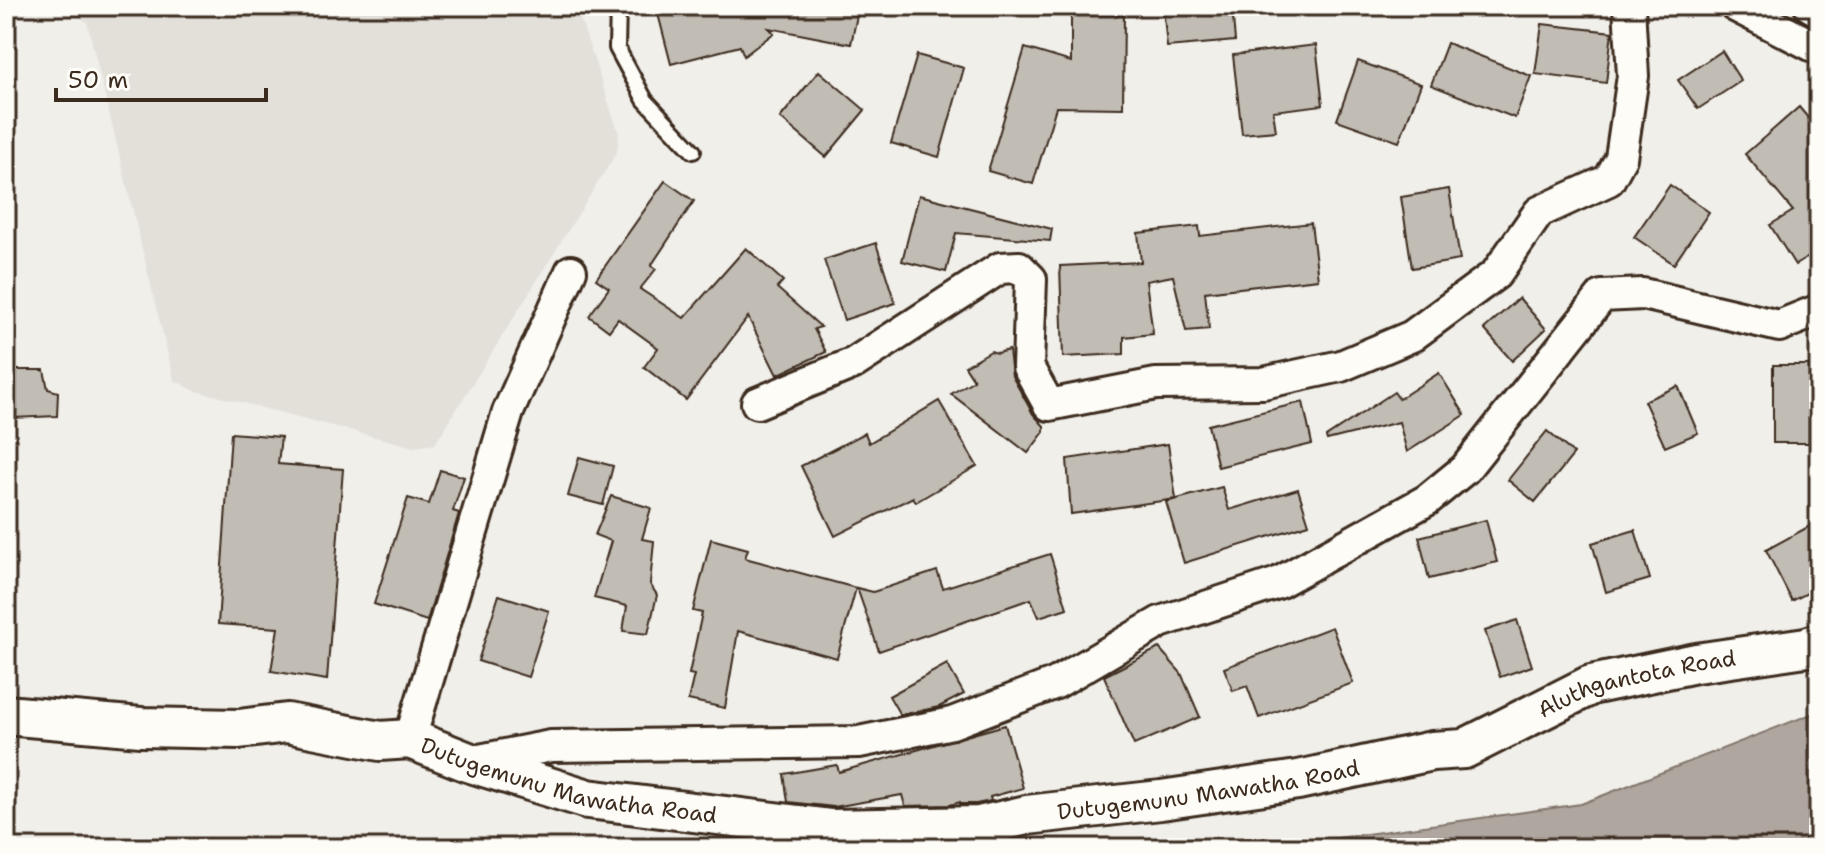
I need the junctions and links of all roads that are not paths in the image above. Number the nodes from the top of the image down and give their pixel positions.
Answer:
1 (618, 6) edge
2 (1629, 6) edge
3 (1735, 6) edge
4 (1810, 6) edge
5 (1819, 11) edge
6 (1819, 49) edge
7 (693, 151) dead end
8 (571, 271) dead end
9 (1819, 310) edge
10 (757, 403) dead end
11 (1819, 643) edge
12 (6, 715) edge
13 (410, 739) junction
14 (1464, 749) joint
15 (468, 762) junction

1 - 7 lane
2 - 10 street
3 - 6 street
4 - 5 street
8 - 13 street
9 - 15 street
11 - 14 street, Aluthgantota Road
12 - 13 street, Dutugemunu Mawatha Road
13 - 15 street, Dutugemunu Mawatha Road
14 - 15 street, Dutugemunu Mawatha Road

